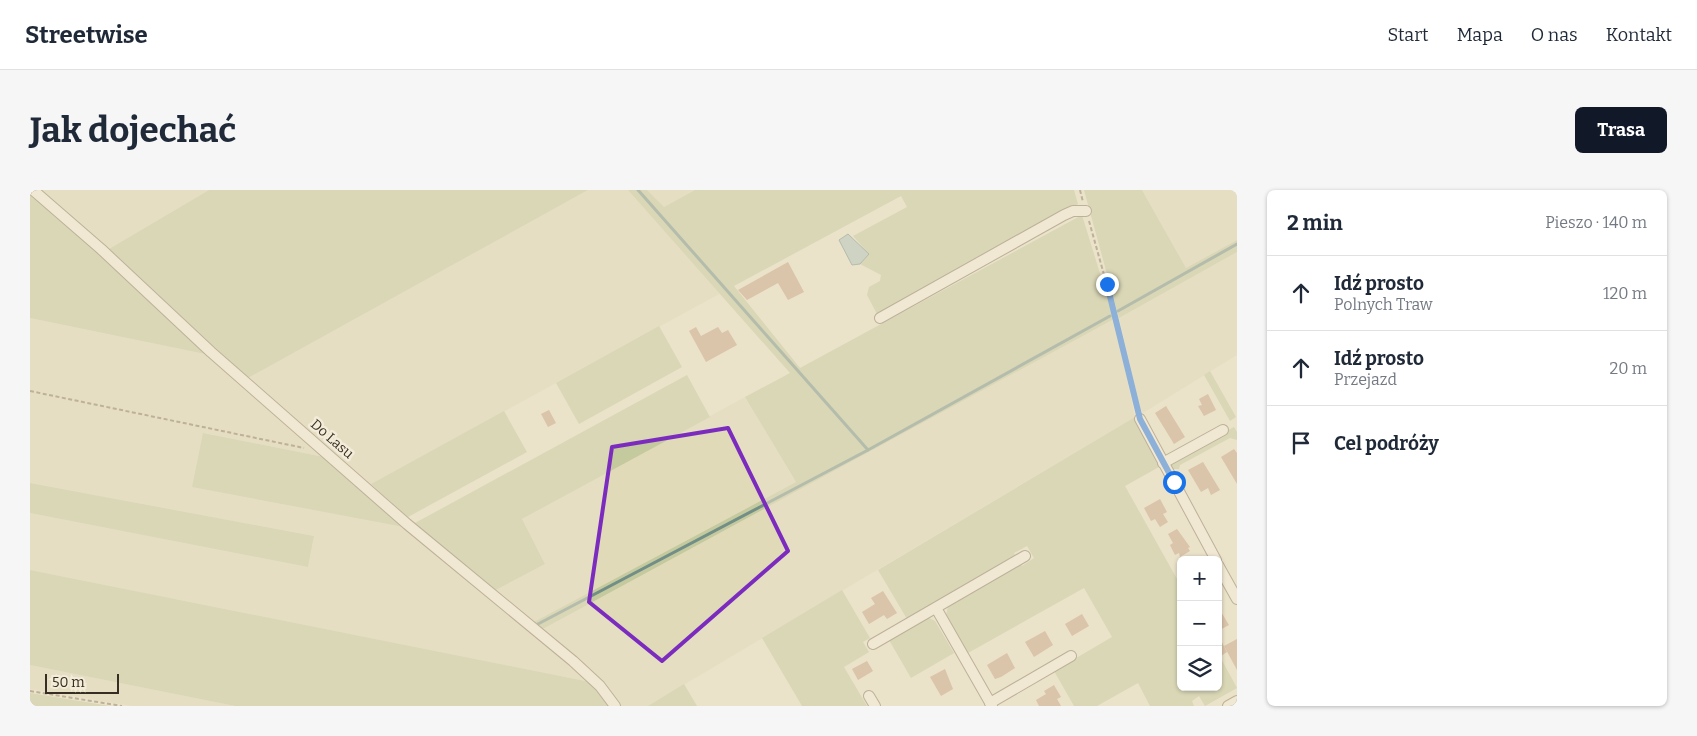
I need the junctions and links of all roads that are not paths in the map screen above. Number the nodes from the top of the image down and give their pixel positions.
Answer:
1 (33, 190) edge
2 (1086, 210) road end
3 (880, 318) dead end
4 (1140, 419) road end
5 (1224, 430) dead end
6 (1163, 463) junction
7 (1025, 556) dead end
8 (1214, 556) edge
9 (1222, 572) edge
10 (1237, 599) edge
11 (936, 608) junction
12 (873, 644) dead end
13 (1072, 656) dead end
14 (869, 696) dead end
15 (1237, 701) edge
16 (991, 704) edge
17 (615, 706) edge
18 (875, 706) edge
19 (1228, 706) edge

1 - 17 street, Do Lasu
2 - 3 street
4 - 6 street
5 - 6 street
6 - 8 street
7 - 11 street
9 - 10 street
11 - 12 street
11 - 16 street
13 - 16 street
14 - 18 street
15 - 19 street

